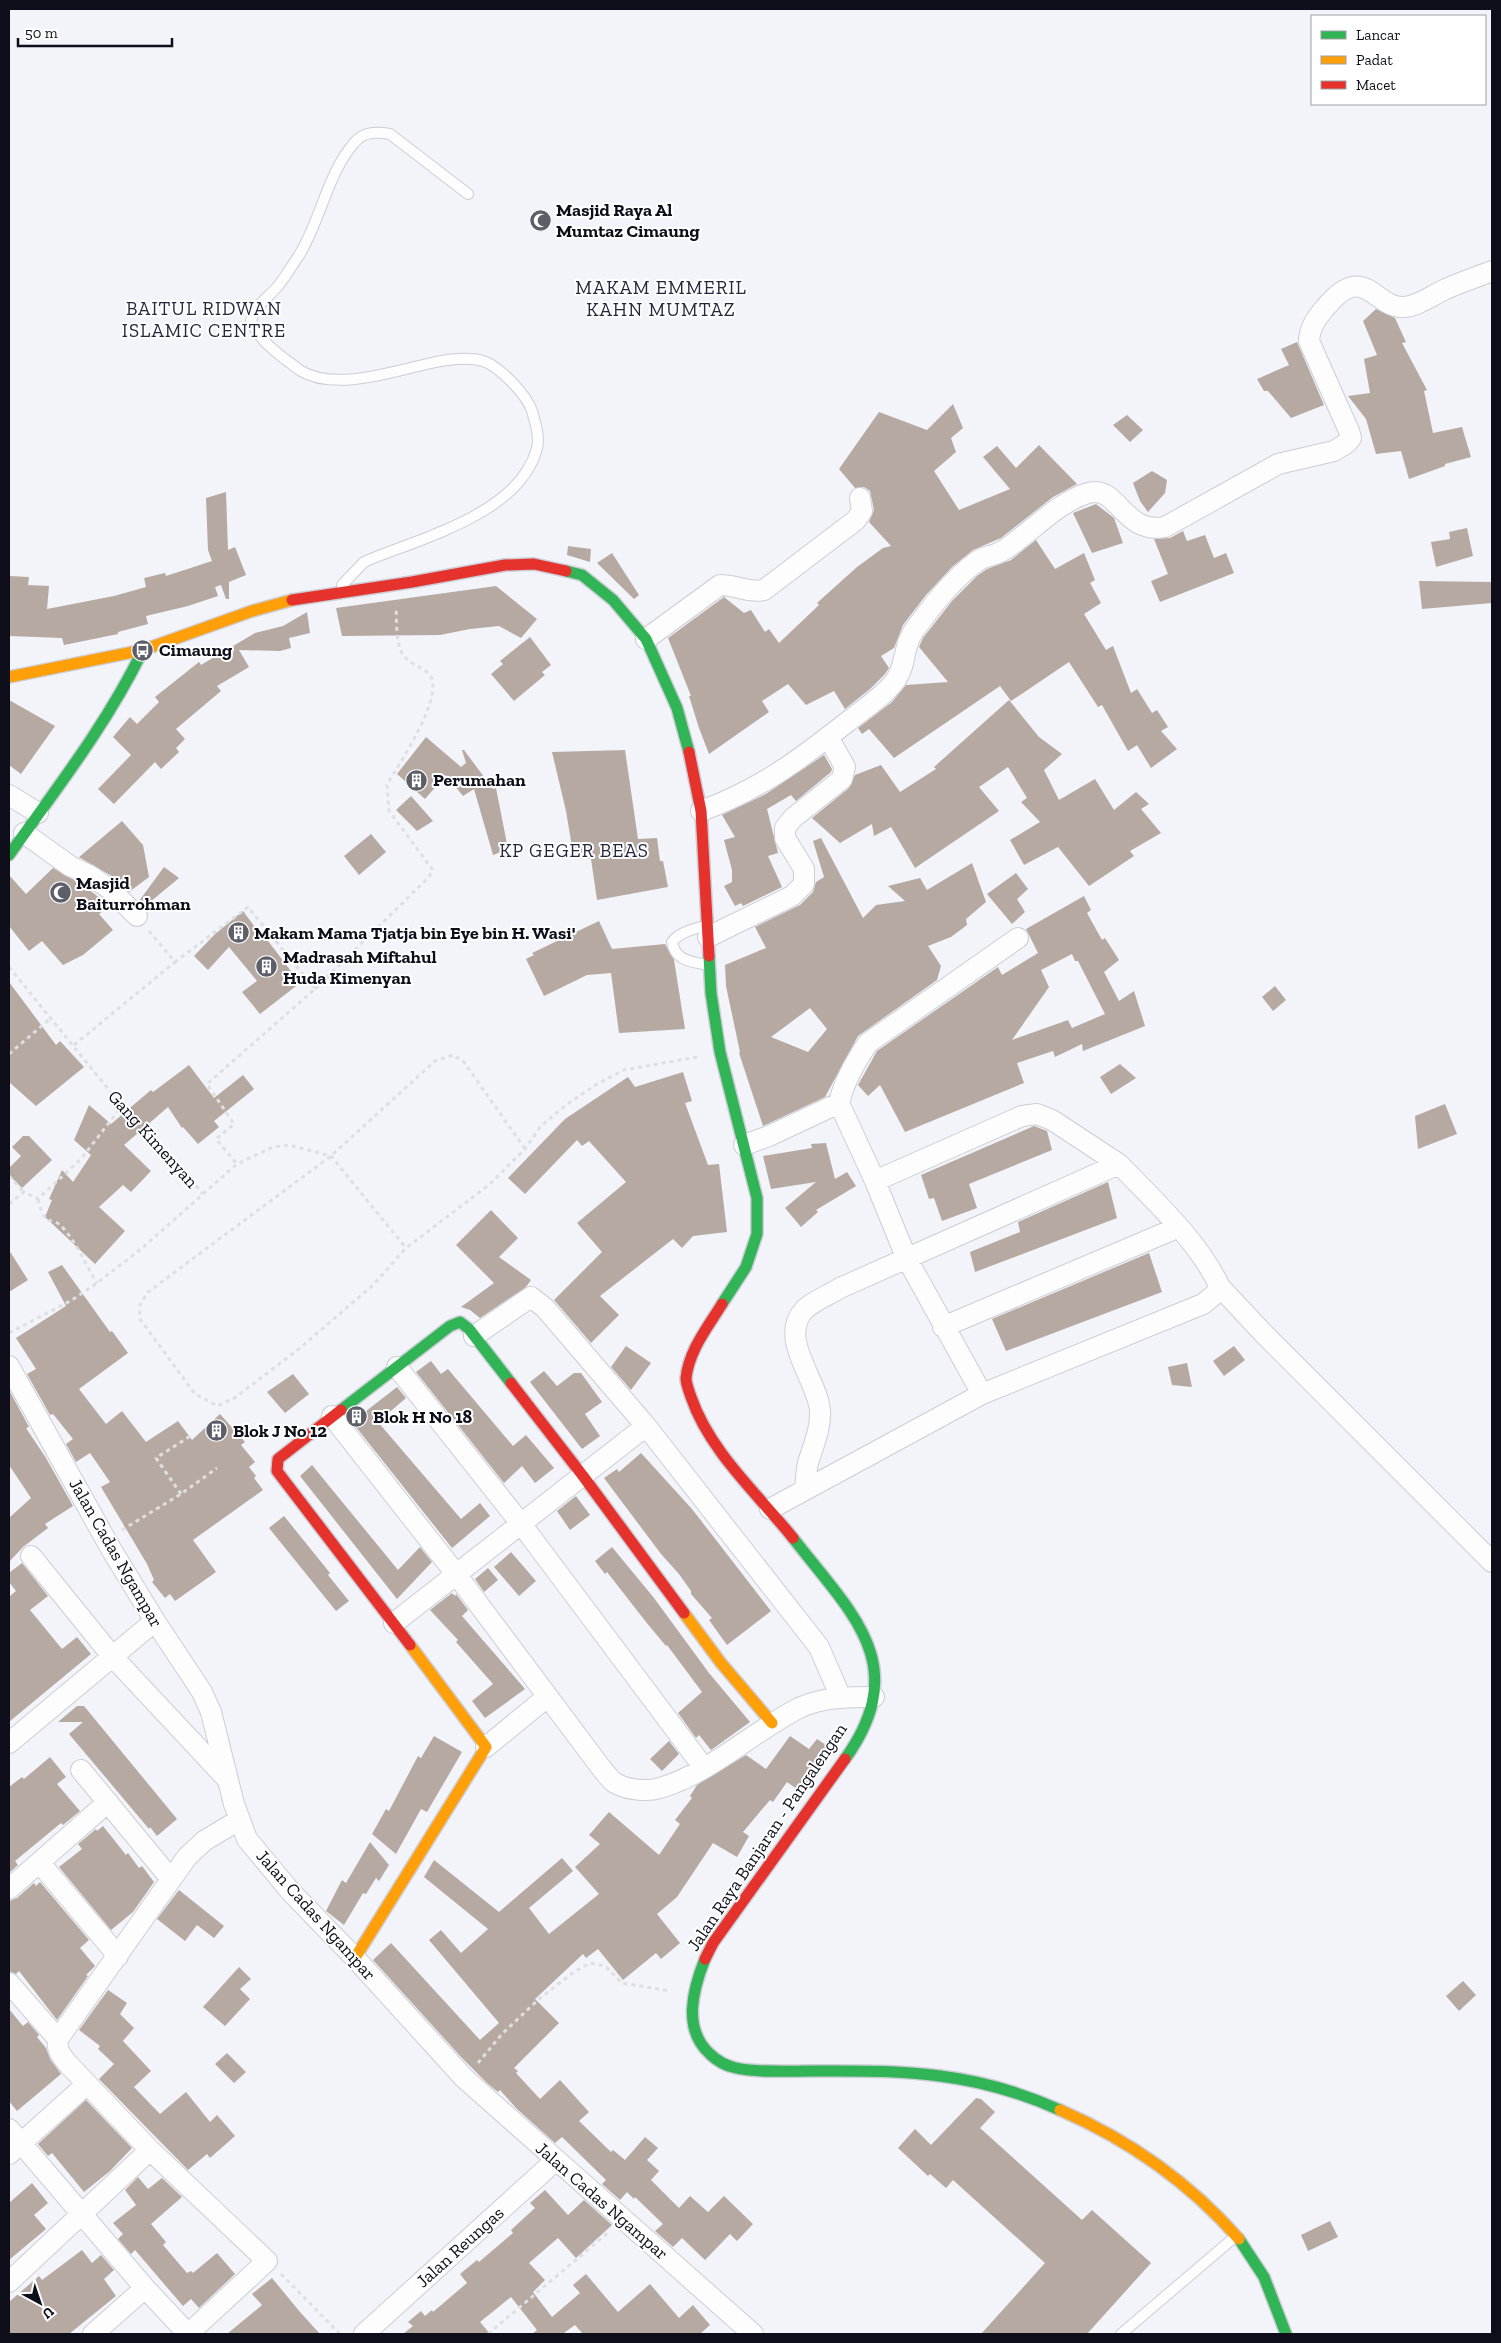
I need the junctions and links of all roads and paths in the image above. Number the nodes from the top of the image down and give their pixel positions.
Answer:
1 (468, 194) dead end
2 (1492, 271) edge
3 (860, 498) dead end
4 (394, 584) junction
5 (334, 593) junction
6 (646, 638) junction
7 (143, 650) junction
8 (9, 676) edge
9 (828, 737) junction
10 (9, 795) edge
11 (702, 811) junction
12 (38, 813) junction
13 (24, 833) junction
14 (9, 855) edge
15 (137, 916) joint
16 (707, 931) junction
17 (1018, 938) dead end
18 (175, 962) junction
19 (709, 965) junction
20 (9, 967) edge
21 (315, 989) junction
22 (51, 1018) junction
23 (74, 1045) junction
24 (720, 1052) junction
25 (9, 1054) edge
26 (839, 1103) junction
27 (122, 1106) junction
28 (744, 1145) junction
29 (525, 1149) junction
30 (331, 1156) junction
31 (237, 1164) junction
32 (1119, 1164) junction
33 (9, 1176) edge
34 (875, 1181) junction
35 (24, 1192) junction
36 (203, 1194) junction
37 (38, 1199) junction
38 (9, 1204) edge
39 (1178, 1226) junction
40 (406, 1248) junction
41 (906, 1257) junction
42 (97, 1283) junction
43 (1220, 1286) junction
44 (943, 1327) junction
45 (9, 1333) edge
46 (474, 1336) junction
47 (9, 1366) edge
48 (397, 1366) junction
49 (982, 1394) junction
50 (332, 1416) junction
51 (646, 1426) junction
52 (192, 1435) dead end
53 (217, 1468) dead end
54 (583, 1476) junction
55 (804, 1490) junction
56 (181, 1494) junction
57 (770, 1508) junction
58 (522, 1525) junction
59 (106, 1539) junction
60 (30, 1556) dead end
61 (1492, 1562) edge
62 (456, 1574) junction
63 (155, 1621) junction
64 (394, 1623) junction
65 (112, 1656) junction
66 (547, 1697) junction
67 (841, 1698) junction
68 (874, 1698) junction
69 (772, 1723) junction
70 (9, 1743) edge
71 (486, 1747) junction
72 (704, 1768) junction
73 (81, 1770) dead end
74 (228, 1779) junction
75 (108, 1802) junction
76 (239, 1820) junction
77 (40, 1863) junction
78 (170, 1878) junction
79 (9, 1889) edge
80 (118, 1956) junction
81 (355, 1958) junction
82 (9, 1983) edge
83 (692, 1996) junction
84 (58, 2039) junction
85 (464, 2078) junction
86 (87, 2084) junction
87 (13, 2142) edge
88 (150, 2150) junction
89 (556, 2160) junction
90 (83, 2215) junction
91 (624, 2220) junction
92 (1237, 2236) junction
93 (267, 2261) junction
94 (9, 2282) edge
95 (145, 2288) junction
96 (93, 2334) edge
97 (340, 2334) edge
98 (364, 2334) edge
99 (488, 2334) edge
100 (753, 2334) edge
101 (1121, 2334) edge
102 (1286, 2334) edge

1 - 5 lane
2 - 9 street
3 - 6 street
4 - 5 main road, Jalan Raya Banjaran - Pangalengan
4 - 6 main road, Jalan Raya Banjaran - Pangalengan
4 - 21 path
5 - 7 main road, Jalan Raya Banjaran - Pangalengan
6 - 11 main road, Jalan Raya Banjaran - Pangalengan
7 - 8 main road, Jalan Raya Banjaran - Pangalengan
7 - 12 main road
9 - 11 street
9 - 16 street
10 - 12 street
11 - 16 main road, Jalan Raya Banjaran - Pangalengan
12 - 13 main road
13 - 14 main road
13 - 15 street
15 - 18 path
16 - 19 main road, Jalan Raya Banjaran - Pangalengan
16 - 19 lane
17 - 26 street
18 - 21 path
18 - 23 path
19 - 24 main road, Jalan Raya Banjaran - Pangalengan
20 - 22 path, Gang Kimenyan
21 - 31 path
22 - 23 path, Gang Kimenyan
22 - 25 path
23 - 27 path, Gang Kimenyan
24 - 28 main road, Jalan Raya Banjaran - Pangalengan
24 - 29 path
26 - 28 street
26 - 34 street
27 - 36 path, Gang Kimenyan
27 - 37 path
28 - 57 main road, Jalan Raya Banjaran - Pangalengan
29 - 30 path
29 - 40 path
30 - 31 path
30 - 40 path
30 - 40 path
31 - 36 path
32 - 34 street
32 - 39 street
32 - 41 street
33 - 35 path
34 - 41 street
35 - 37 path
35 - 38 path
36 - 42 path, Gang Kimenyan
37 - 42 path
39 - 43 street
39 - 44 street
41 - 44 street
41 - 55 street
42 - 45 path, Gang Kimenyan
43 - 49 street
43 - 61 street
44 - 49 street
46 - 48 main road
46 - 51 street
46 - 54 main road
47 - 59 street, Jalan Cadas Ngampar
48 - 50 main road
48 - 58 street
49 - 55 street
50 - 62 street
50 - 64 main road
51 - 54 street
51 - 67 street
52 - 56 path
53 - 56 path
54 - 58 street
54 - 69 main road
55 - 57 street
56 - 59 path
57 - 68 main road, Jalan Raya Banjaran - Pangalengan
58 - 62 street
58 - 72 street
59 - 63 street, Jalan Cadas Ngampar
60 - 65 street
62 - 64 street
62 - 66 street
63 - 65 street
63 - 74 street, Jalan Cadas Ngampar
64 - 71 main road
65 - 70 street
65 - 74 street
66 - 71 street
66 - 72 street
67 - 68 street
67 - 69 street
68 - 83 main road, Jalan Raya Banjaran - Pangalengan
69 - 72 street
71 - 81 main road
73 - 75 street
74 - 76 street, Jalan Cadas Ngampar
75 - 77 street
75 - 78 street
76 - 78 street
76 - 81 street, Jalan Cadas Ngampar
77 - 79 street
77 - 80 street
78 - 80 street
80 - 84 street
81 - 85 street, Jalan Cadas Ngampar
82 - 84 street
83 - 85 path
83 - 92 main road, Jalan Raya Banjaran - Pangalengan
84 - 86 street
85 - 89 street, Jalan Cadas Ngampar
86 - 87 street
86 - 88 street
87 - 90 street
88 - 90 street
88 - 93 street
89 - 91 street, Jalan Cadas Ngampar
89 - 98 street, Jalan Reungas
90 - 94 street
90 - 95 street
91 - 99 path
91 - 100 street, Jalan Cadas Ngampar
92 - 101 lane
92 - 102 main road, Jalan Raya Banjaran - Pangalengan
93 - 95 street
93 - 97 path
95 - 96 street

